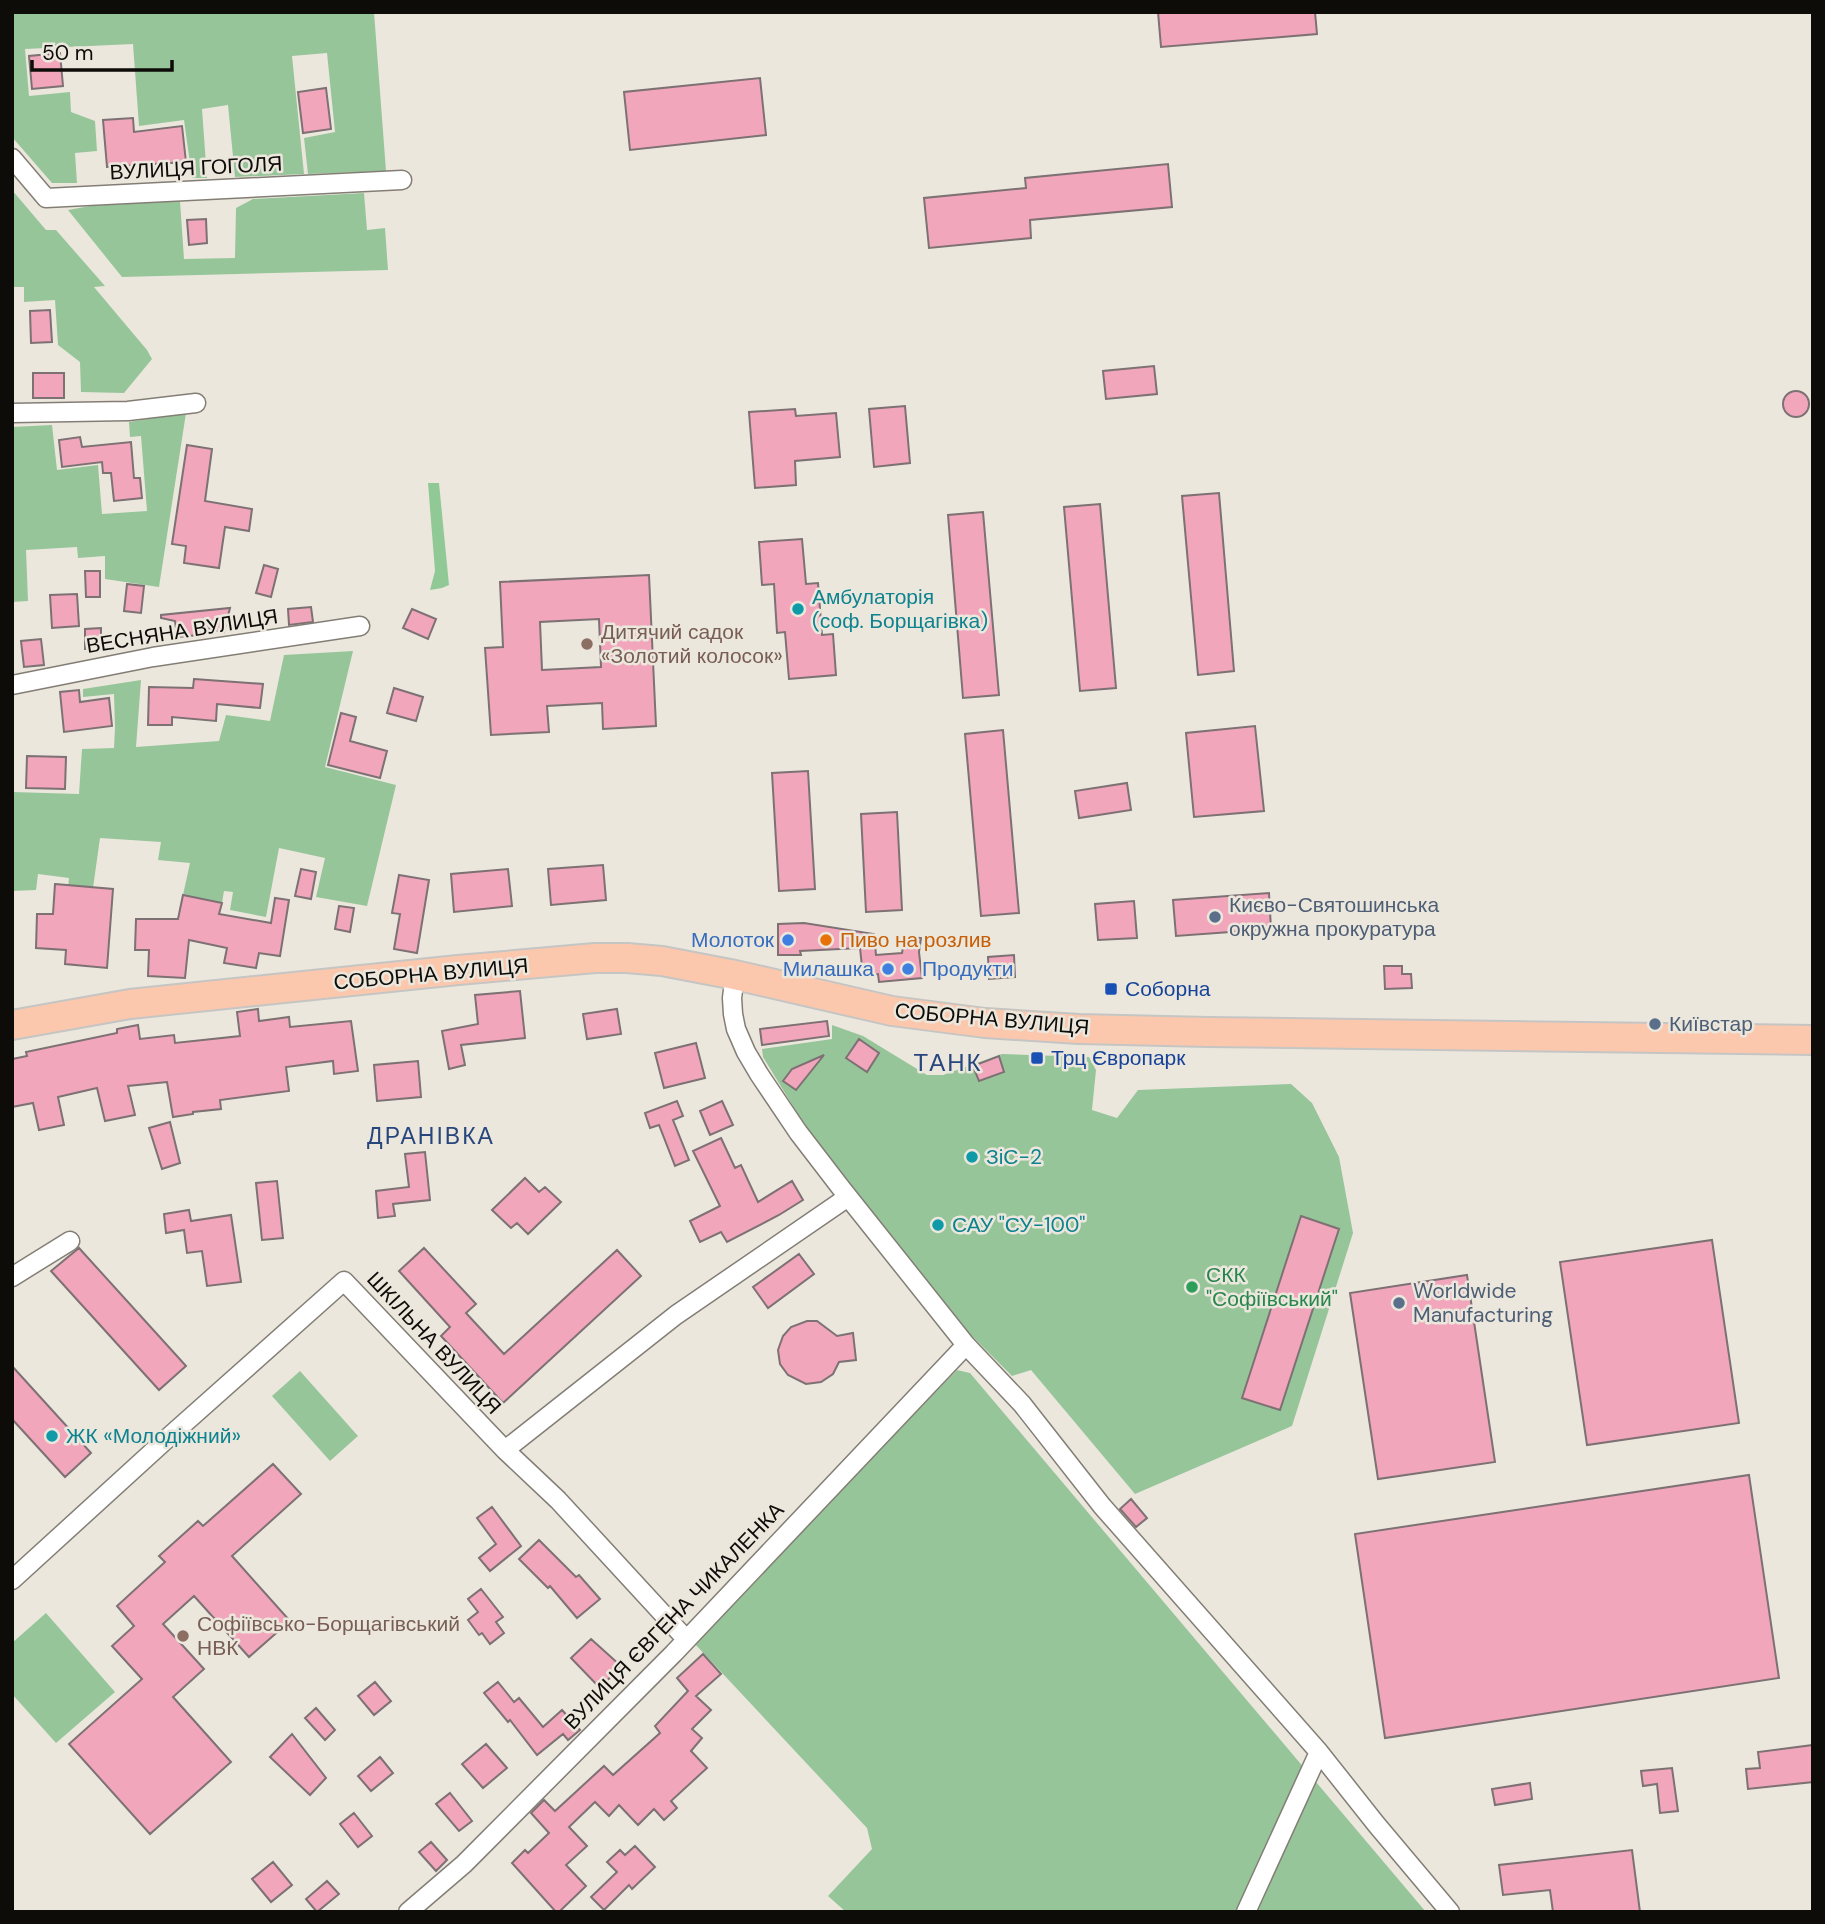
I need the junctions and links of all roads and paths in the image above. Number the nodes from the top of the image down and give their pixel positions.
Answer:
1 (12, 158) edge
2 (402, 180) dead end
3 (196, 403) dead end
4 (12, 413) edge
5 (359, 626) dead end
6 (12, 685) edge
7 (735, 975) junction
8 (12, 1026) edge
9 (1813, 1040) edge
10 (848, 1197) junction
11 (70, 1241) dead end
12 (12, 1277) edge
13 (966, 1345) junction
14 (505, 1450) junction
15 (12, 1580) edge
16 (686, 1639) junction
17 (1319, 1752) junction
18 (408, 1912) edge
19 (1246, 1912) edge
20 (1450, 1912) edge

1 - 2 street, ВУЛИЦЯ ГОГОЛЯ
3 - 4 street
5 - 6 street, ВЕСНЯНА ВУЛИЦЯ
7 - 8 main road, СОБОРНА ВУЛИЦЯ
7 - 9 main road, СОБОРНА ВУЛИЦЯ
7 - 10 street
10 - 13 street
10 - 14 street
11 - 12 street
13 - 16 street, ВУЛИЦЯ ЄВГЕНА ЧИКАЛЕНКА
13 - 17 street
14 - 15 street, ШКІЛЬНА ВУЛИЦЯ
14 - 16 street
16 - 18 street, ВУЛИЦЯ ЄВГЕНА ЧИКАЛЕНКА
17 - 19 street
17 - 20 street

